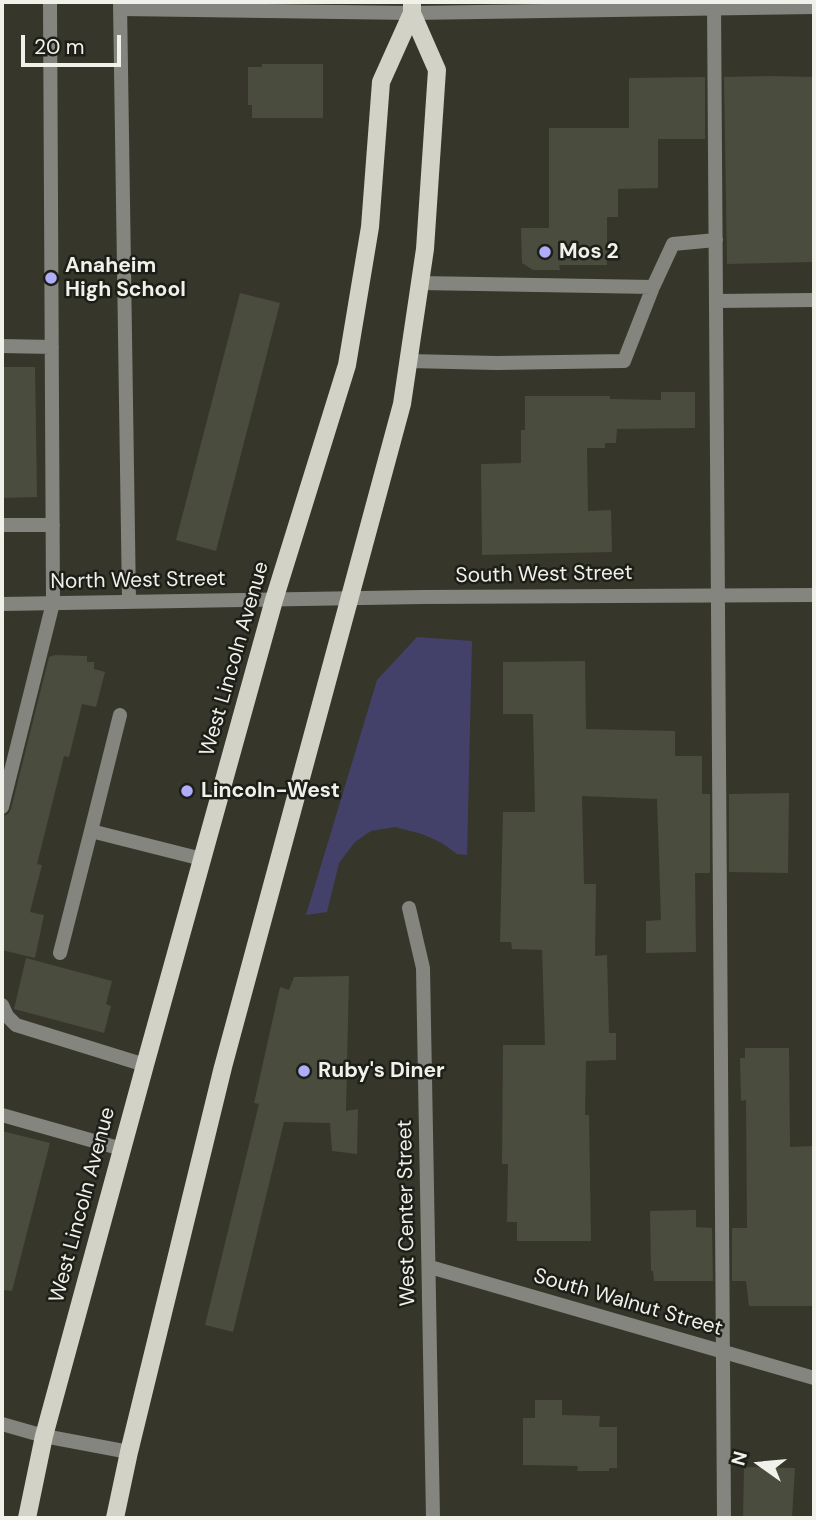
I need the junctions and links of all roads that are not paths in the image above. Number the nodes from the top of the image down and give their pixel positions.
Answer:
1 (50, 2) edge
2 (120, 5) edge
3 (714, 5) edge
4 (412, 7) edge
5 (814, 7) edge
6 (716, 240) junction
7 (420, 284) junction
8 (653, 287) junction
9 (716, 300) junction
10 (814, 300) edge
11 (2, 346) edge
12 (52, 346) junction
13 (408, 361) junction
14 (2, 525) edge
15 (53, 525) junction
16 (718, 594) junction
17 (814, 595) edge
18 (351, 599) junction
19 (274, 600) junction
20 (129, 601) junction
21 (53, 603) junction
22 (2, 604) edge
23 (120, 715) dead end
24 (2, 807) edge
25 (91, 831) junction
26 (202, 859) junction
27 (409, 908) dead end
28 (60, 953) dead end
29 (2, 1005) edge
30 (145, 1065) junction
31 (2, 1115) edge
32 (122, 1150) junction
33 (430, 1267) junction
34 (723, 1353) junction
35 (814, 1378) edge
36 (2, 1424) edge
37 (44, 1436) junction
38 (129, 1452) junction
39 (27, 1518) edge
40 (115, 1518) edge
41 (433, 1518) edge
42 (724, 1518) edge

1 - 12 street
2 - 4 street
2 - 20 street
3 - 4 street
3 - 5 street
3 - 6 street
4 - 7 main road
4 - 19 main road, West Lincoln Avenue
6 - 8 street
6 - 9 street
7 - 8 street
7 - 13 main road
8 - 13 street
9 - 10 street
9 - 16 street
11 - 12 street
12 - 15 street
13 - 18 main road
14 - 15 street
15 - 21 street
16 - 17 street, South West Street
16 - 18 street, South West Street
16 - 34 street
18 - 19 street, South West Street
18 - 38 main road
19 - 20 street, North West Street
19 - 26 main road, West Lincoln Avenue
20 - 21 street, North West Street
21 - 22 street, North West Street
21 - 24 street
23 - 25 street
25 - 26 street
25 - 28 street
26 - 30 main road, West Lincoln Avenue
27 - 33 street, West Center Street
29 - 30 street
30 - 32 main road, West Lincoln Avenue
31 - 32 street
32 - 37 main road, West Lincoln Avenue
33 - 34 street, South Walnut Street
33 - 41 street, West Center Street
34 - 35 street, South Walnut Street
34 - 42 street
36 - 37 street
37 - 38 street
37 - 39 main road, West Lincoln Avenue
38 - 40 main road

